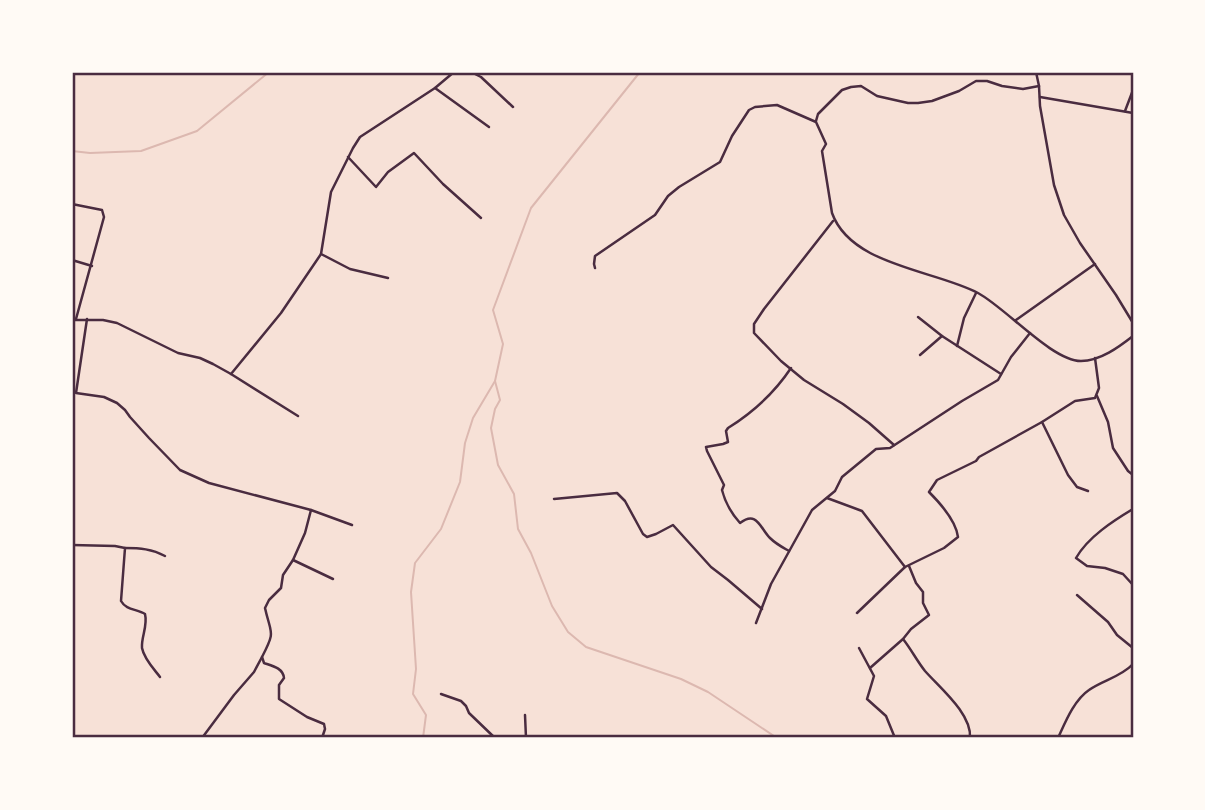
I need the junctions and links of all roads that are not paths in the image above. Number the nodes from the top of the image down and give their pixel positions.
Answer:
1 (454, 72) edge
2 (471, 72) edge
3 (1036, 72) edge
4 (1039, 86) junction
5 (435, 88) junction
6 (1133, 90) edge
7 (1039, 97) junction
8 (513, 107) dead end
9 (1125, 111) junction
10 (1133, 113) edge
11 (816, 122) junction
12 (489, 127) dead end
13 (348, 157) junction
14 (72, 204) edge
15 (481, 218) dead end
16 (834, 220) junction
17 (321, 254) junction
18 (72, 260) edge
19 (1095, 264) junction
20 (92, 266) junction
21 (595, 268) dead end
22 (388, 278) dead end
23 (976, 292) junction
24 (918, 317) dead end
25 (87, 319) junction
26 (74, 320) edge
27 (1016, 320) junction
28 (1133, 323) edge
29 (1030, 333) junction
30 (942, 336) junction
31 (1133, 336) edge
32 (957, 346) junction
33 (920, 355) dead end
34 (1095, 358) junction
35 (791, 369) junction
36 (231, 374) junction
37 (1001, 374) junction
38 (74, 392) edge
39 (1097, 396) junction
40 (298, 416) dead end
41 (1042, 422) junction
42 (894, 445) junction
43 (1133, 475) edge
44 (1088, 491) dead end
45 (827, 498) junction
46 (554, 499) dead end
47 (1133, 509) edge
48 (311, 510) junction
49 (352, 524) dead end
50 (72, 545) edge
51 (125, 548) junction
52 (789, 551) junction
53 (166, 556) dead end
54 (293, 560) junction
55 (907, 566) junction
56 (333, 579) dead end
57 (1133, 585) edge
58 (1077, 595) dead end
59 (762, 609) junction
60 (857, 613) dead end
61 (756, 623) dead end
62 (903, 639) junction
63 (859, 648) dead end
64 (1133, 648) edge
65 (262, 657) junction
66 (1133, 664) edge
67 (870, 667) junction
68 (160, 677) dead end
69 (441, 694) dead end
70 (525, 715) dead end
71 (202, 738) edge
72 (322, 738) edge
73 (495, 738) edge
74 (526, 738) edge
75 (895, 738) edge
76 (970, 738) edge
77 (1058, 738) edge

1 - 5 street
2 - 8 street
3 - 4 street
4 - 7 street
4 - 11 street
5 - 12 street
5 - 13 street
6 - 9 street
7 - 9 street
7 - 19 street
9 - 10 street
11 - 16 street
11 - 21 street
13 - 15 street
13 - 17 street
14 - 20 street
16 - 23 street
16 - 35 street
17 - 22 street
17 - 36 street
18 - 20 street
19 - 27 street
19 - 28 street
20 - 26 street
23 - 27 street
23 - 32 street
24 - 30 street
25 - 26 street
25 - 36 street
25 - 38 street
27 - 29 street
29 - 34 street
29 - 37 street
30 - 32 street
30 - 33 street
31 - 34 street
32 - 37 street
34 - 39 street
35 - 42 street
35 - 52 street
36 - 40 street
37 - 42 street
38 - 48 street
39 - 41 street
39 - 43 street
41 - 44 street
41 - 55 street
42 - 45 street
45 - 52 street
45 - 55 street
46 - 59 street
47 - 57 street
48 - 49 street
48 - 54 street
50 - 51 street
51 - 53 street
51 - 68 street
52 - 59 street
54 - 56 street
54 - 65 street
55 - 60 street
55 - 62 street
58 - 64 street
59 - 61 street
62 - 67 street
62 - 76 street
63 - 67 street
65 - 71 street
65 - 72 street
66 - 77 street
67 - 75 street
69 - 73 street
70 - 74 street

